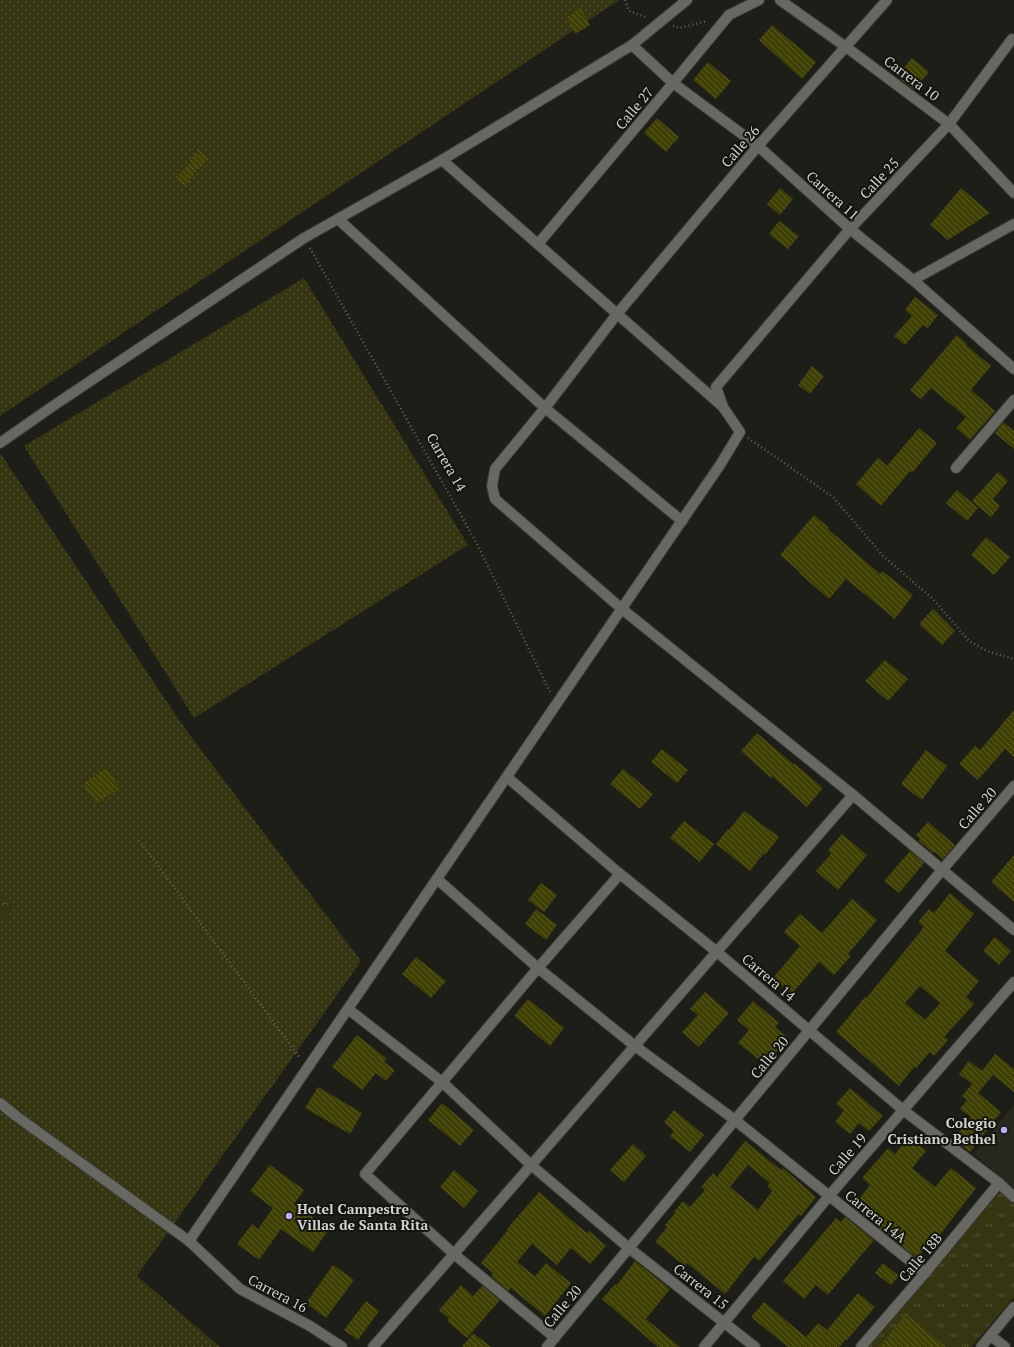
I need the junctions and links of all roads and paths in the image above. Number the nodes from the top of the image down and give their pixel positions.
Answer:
1 (688, 0) edge
2 (759, 0) edge
3 (780, 0) edge
4 (887, 0) edge
5 (1012, 39) dead end
6 (632, 45) junction
7 (846, 47) junction
8 (673, 83) junction
9 (949, 124) junction
10 (758, 146) junction
11 (442, 160) junction
12 (1014, 194) edge
13 (338, 219) junction
14 (1014, 224) edge
15 (850, 229) junction
16 (304, 238) junction
17 (538, 244) junction
18 (913, 280) junction
19 (617, 314) junction
20 (1014, 369) edge
21 (1014, 400) edge
22 (723, 407) junction
23 (545, 408) junction
24 (740, 432) junction
25 (0, 443) edge
26 (956, 468) dead end
27 (682, 521) junction
28 (622, 609) junction
29 (1014, 659) edge
30 (556, 705) junction
31 (507, 777) junction
32 (1014, 786) edge
33 (853, 795) junction
34 (139, 840) dead end
35 (942, 870) junction
36 (620, 874) junction
37 (437, 879) junction
38 (1014, 930) edge
39 (717, 952) junction
40 (538, 968) junction
41 (1014, 982) edge
42 (348, 1009) junction
43 (810, 1030) junction
44 (635, 1046) junction
45 (308, 1068) junction
46 (442, 1082) junction
47 (0, 1102) edge
48 (903, 1110) junction
49 (735, 1120) junction
50 (531, 1165) junction
51 (999, 1184) junction
52 (829, 1196) junction
53 (1014, 1197) edge
54 (189, 1241) junction
55 (629, 1248) junction
56 (454, 1254) junction
57 (925, 1273) junction
58 (1014, 1307) edge
59 (725, 1322) junction
60 (991, 1336) junction
61 (555, 1338) junction
62 (342, 1347) edge
63 (373, 1347) edge
64 (547, 1347) edge
65 (704, 1347) edge
66 (755, 1347) edge
67 (861, 1347) edge
68 (981, 1347) edge
69 (1005, 1347) edge

1 - 6 street
2 - 8 street, Calle 27
3 - 7 street, Carrera 10
4 - 7 street, Calle 26
5 - 9 street, Calle 25
6 - 8 street, Carrera 11
6 - 11 street
7 - 9 street, Carrera 10
7 - 10 street, Calle 26
8 - 10 street, Carrera 11
8 - 17 street, Calle 27
9 - 12 street, Carrera 10
9 - 15 street, Calle 25
10 - 15 street, Carrera 11
10 - 19 street, Calle 26
11 - 13 street
11 - 17 street
13 - 16 street
13 - 23 street
14 - 18 street
15 - 18 street, Carrera 11
15 - 22 street, Calle 25
16 - 25 street
16 - 30 path, Carrera 14
17 - 19 street
18 - 20 street, Carrera 11
19 - 22 street
19 - 23 street, Calle 26
21 - 26 street
22 - 24 street
23 - 27 street
23 - 28 street, Calle 26
24 - 27 street
24 - 29 path
27 - 28 street
28 - 30 street
28 - 33 street, Calle 26
30 - 31 street
31 - 36 street, Carrera 14
31 - 37 street
32 - 35 street, Calle 20
33 - 35 street, Calle 26
33 - 39 street
34 - 45 path
35 - 38 street, Calle 26
35 - 43 street, Calle 20
36 - 39 street, Carrera 14
36 - 40 street
37 - 40 street, Carrera 14A
37 - 42 street
39 - 43 street, Carrera 14
39 - 44 street
40 - 44 street, Carrera 14A
40 - 46 street
41 - 48 street, Calle 19
42 - 45 street
42 - 46 street, Carrera 15
43 - 48 street, Carrera 14
43 - 49 street, Calle 20
44 - 49 street, Carrera 14A
44 - 50 street
45 - 54 street
46 - 50 street, Carrera 15
46 - 56 street
47 - 54 street, Carrera 16
48 - 51 street, Carrera 14
48 - 52 street, Calle 19
49 - 52 street, Carrera 14A
49 - 55 street, Calle 20
50 - 55 street, Carrera 15
50 - 56 street
51 - 53 street, Carrera 14
51 - 57 street, Calle 18B
52 - 57 street, Carrera 14A
52 - 59 street, Calle 19
54 - 62 street, Carrera 16
55 - 59 street, Carrera 15
55 - 61 street, Calle 20
56 - 61 street
56 - 63 street
57 - 67 street, Calle 18B
58 - 60 street
59 - 65 street, Calle 19
59 - 66 street, Carrera 15
60 - 68 street
60 - 69 street
61 - 64 street, Calle 20

